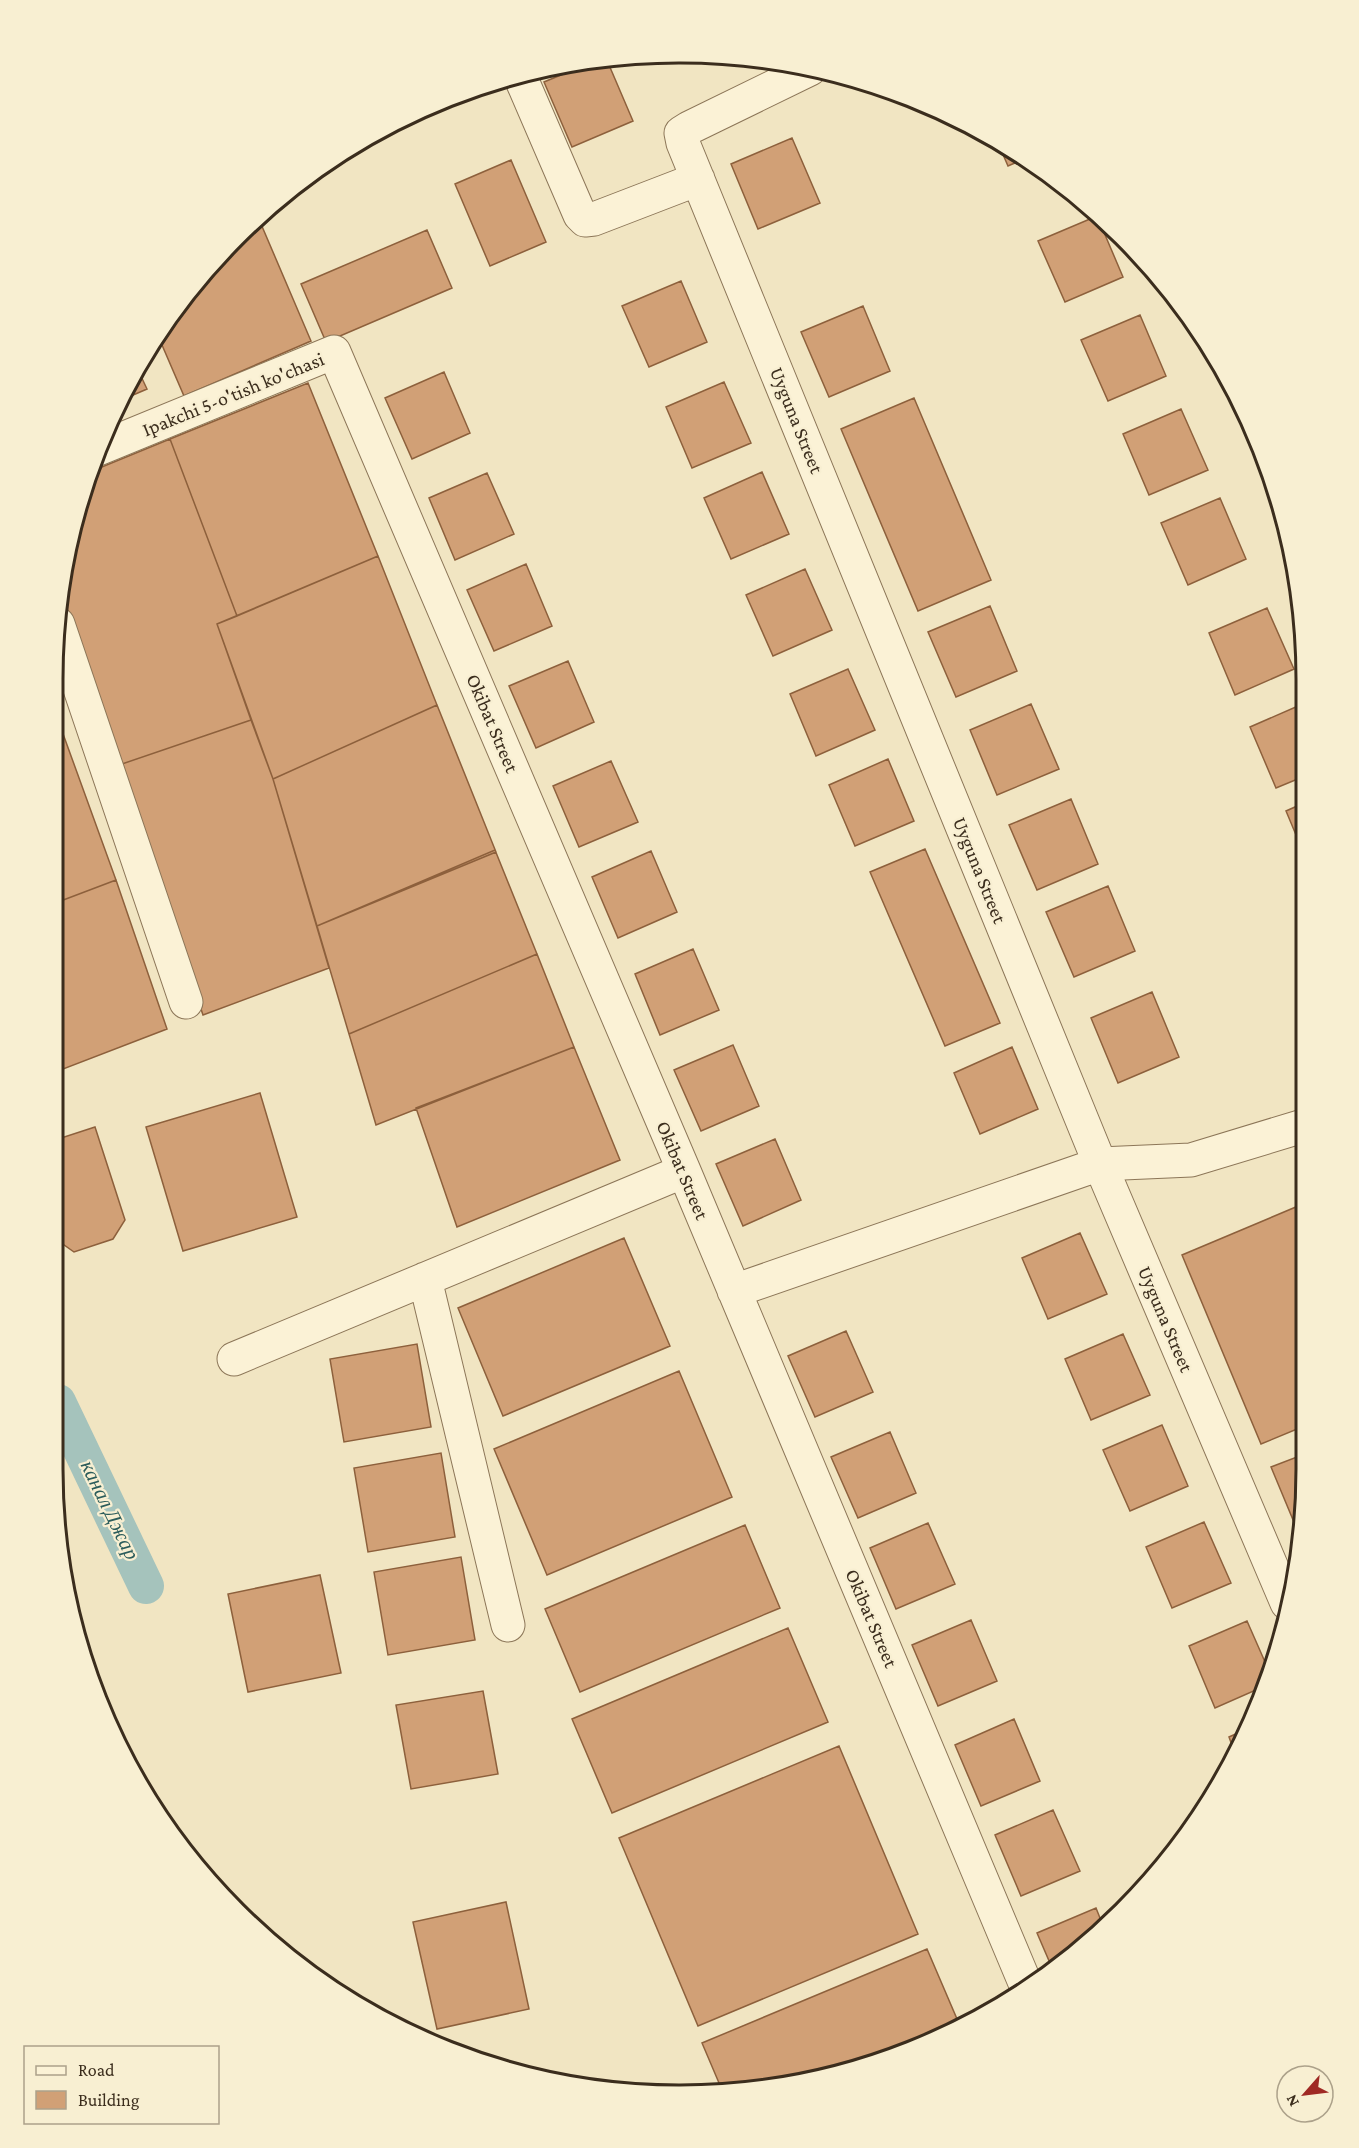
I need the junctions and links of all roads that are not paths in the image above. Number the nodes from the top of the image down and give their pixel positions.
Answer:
1 (798, 75) edge
2 (523, 83) edge
3 (698, 179) junction
4 (334, 352) joint
5 (110, 444) edge
6 (64, 642) edge
7 (186, 1002) dead end
8 (1296, 1128) edge
9 (1100, 1164) junction
10 (684, 1171) junction
11 (425, 1279) junction
12 (734, 1291) junction
13 (234, 1359) dead end
14 (1283, 1594) edge
15 (508, 1625) dead end
16 (1024, 1980) edge

1 - 3 street, Uyguna Street
2 - 3 street
3 - 9 street, Uyguna Street
4 - 5 street, Ipakchi 5-o'tish ko'chasi
4 - 10 street, Okibat Street
6 - 7 street
8 - 9 street
9 - 12 street
9 - 14 street, Uyguna Street
10 - 11 street
10 - 12 street, Okibat Street
11 - 13 street
11 - 15 street
12 - 16 street, Okibat Street

